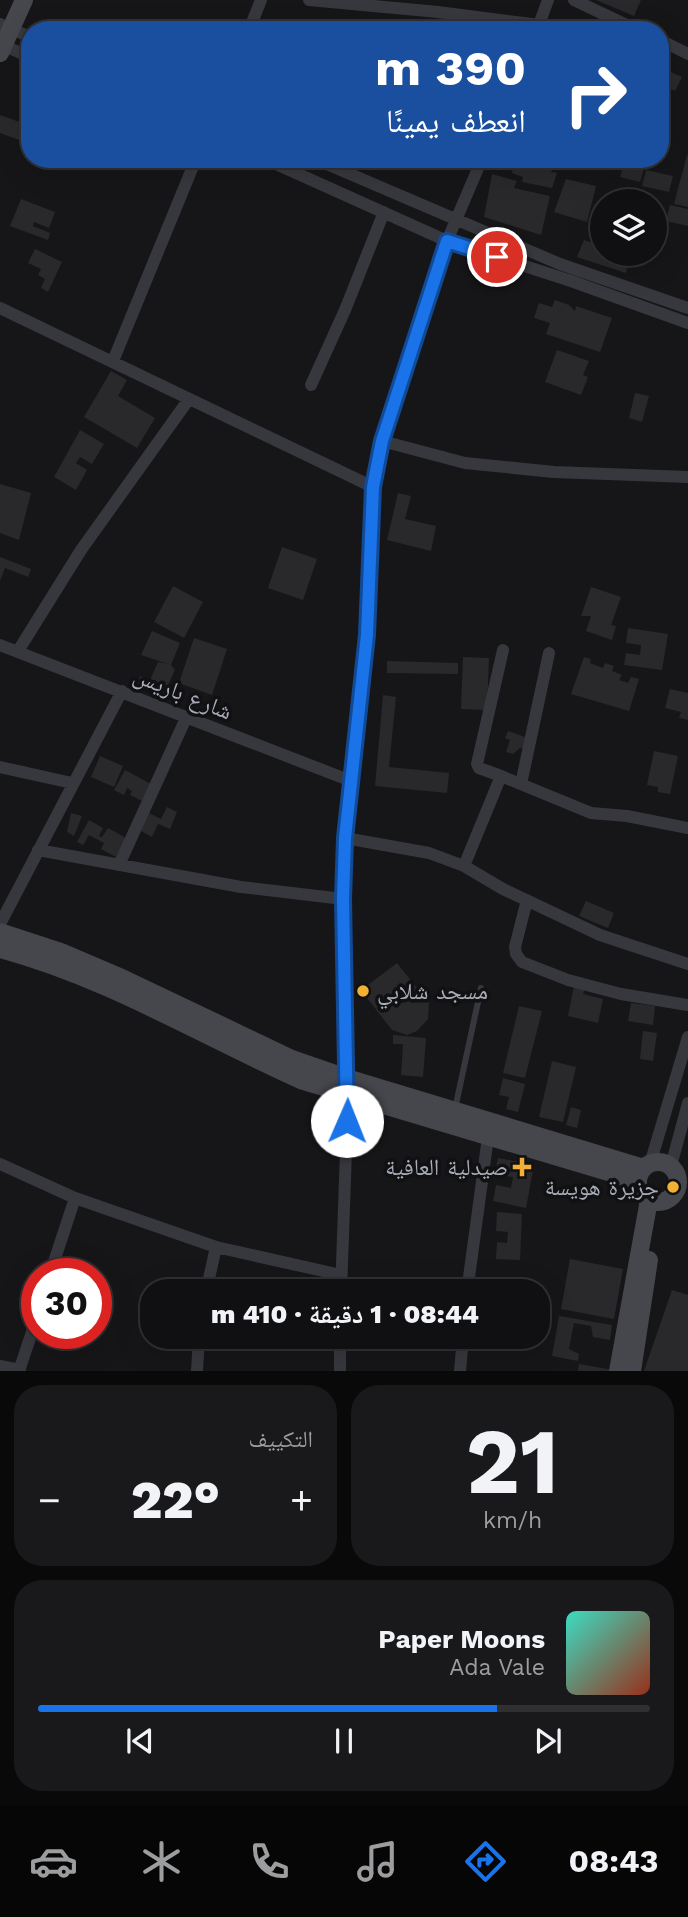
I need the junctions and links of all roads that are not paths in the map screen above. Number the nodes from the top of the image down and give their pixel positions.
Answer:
1 (24, 0) edge
2 (261, 0) edge
3 (309, 0) edge
4 (548, 0) edge
5 (575, 0) edge
6 (253, 21) edge
7 (498, 21) edge
8 (540, 21) edge
9 (618, 21) edge
10 (21, 38) edge
11 (3, 39) edge
12 (669, 44) edge
13 (21, 51) edge
14 (688, 54) edge
15 (192, 168) edge
16 (285, 168) edge
17 (336, 168) edge
18 (478, 168) edge
19 (384, 212) junction
20 (456, 220) junction
21 (447, 241) junction
22 (0, 308) edge
23 (688, 308) edge
24 (688, 323) edge
25 (113, 361) junction
26 (311, 385) dead end
27 (189, 399) junction
28 (382, 441) junction
29 (688, 477) edge
30 (373, 487) junction
31 (0, 645) edge
32 (503, 650) dead end
33 (18, 651) junction
34 (549, 653) dead end
35 (122, 691) junction
36 (187, 716) junction
37 (0, 767) edge
38 (501, 776) junction
39 (351, 781) junction
40 (72, 783) junction
41 (521, 784) junction
42 (688, 828) edge
43 (345, 838) junction
44 (38, 850) junction
45 (119, 865) junction
46 (464, 866) junction
47 (343, 899) junction
48 (527, 900) junction
49 (0, 924) edge
50 (0, 932) edge
51 (0, 949) edge
52 (688, 964) edge
53 (481, 988) dead end
54 (688, 1005) edge
55 (688, 1037) edge
56 (348, 1087) junction
57 (688, 1103) edge
58 (454, 1110) junction
59 (488, 1137) junction
60 (0, 1164) edge
61 (644, 1171) junction
62 (680, 1183) edge
63 (75, 1198) junction
64 (653, 1201) junction
65 (216, 1248) junction
66 (55, 1258) edge
67 (341, 1275) junction
68 (209, 1279) edge
69 (341, 1279) edge
70 (469, 1279) edge
71 (27, 1349) edge
72 (198, 1349) edge
73 (340, 1349) edge
74 (462, 1349) edge
75 (0, 1366) edge
76 (20, 1371) edge
77 (197, 1371) edge
78 (340, 1371) edge
79 (460, 1371) edge
80 (618, 1371) edge
81 (632, 1371) edge

1 - 11 street
2 - 6 street
3 - 7 street
4 - 8 street
5 - 9 street
10 - 11 street
11 - 13 street
12 - 14 street
15 - 25 street
16 - 19 street
17 - 20 street
18 - 20 street
19 - 21 street
19 - 26 street
20 - 21 street
20 - 23 street
21 - 24 street
21 - 28 street
22 - 25 street
25 - 27 street
27 - 30 street
27 - 33 street
28 - 29 street
28 - 30 street
30 - 39 street
31 - 33 street, شارع باريس
32 - 38 street
33 - 35 street, شارع باريس
34 - 41 street
35 - 36 street, شارع باريس
35 - 40 street
36 - 39 street, شارع باريس
36 - 45 street
37 - 40 street
38 - 41 street
38 - 46 street
39 - 43 street
40 - 44 street
41 - 42 street
43 - 46 street
43 - 47 street
44 - 45 street
44 - 49 street
45 - 47 street
46 - 48 street
47 - 56 street
48 - 52 street
48 - 54 street
50 - 56 street
51 - 56 street
53 - 58 lane
55 - 61 street
56 - 58 street
56 - 59 street
56 - 67 street
57 - 62 street
58 - 61 street
59 - 61 street
59 - 70 street
60 - 63 street
61 - 62 street
61 - 64 street
62 - 64 street
63 - 65 street
63 - 66 street
64 - 80 street
64 - 81 street
65 - 67 street
65 - 68 street
67 - 69 street
71 - 76 street
72 - 77 street
73 - 78 street
74 - 79 street
75 - 76 street

